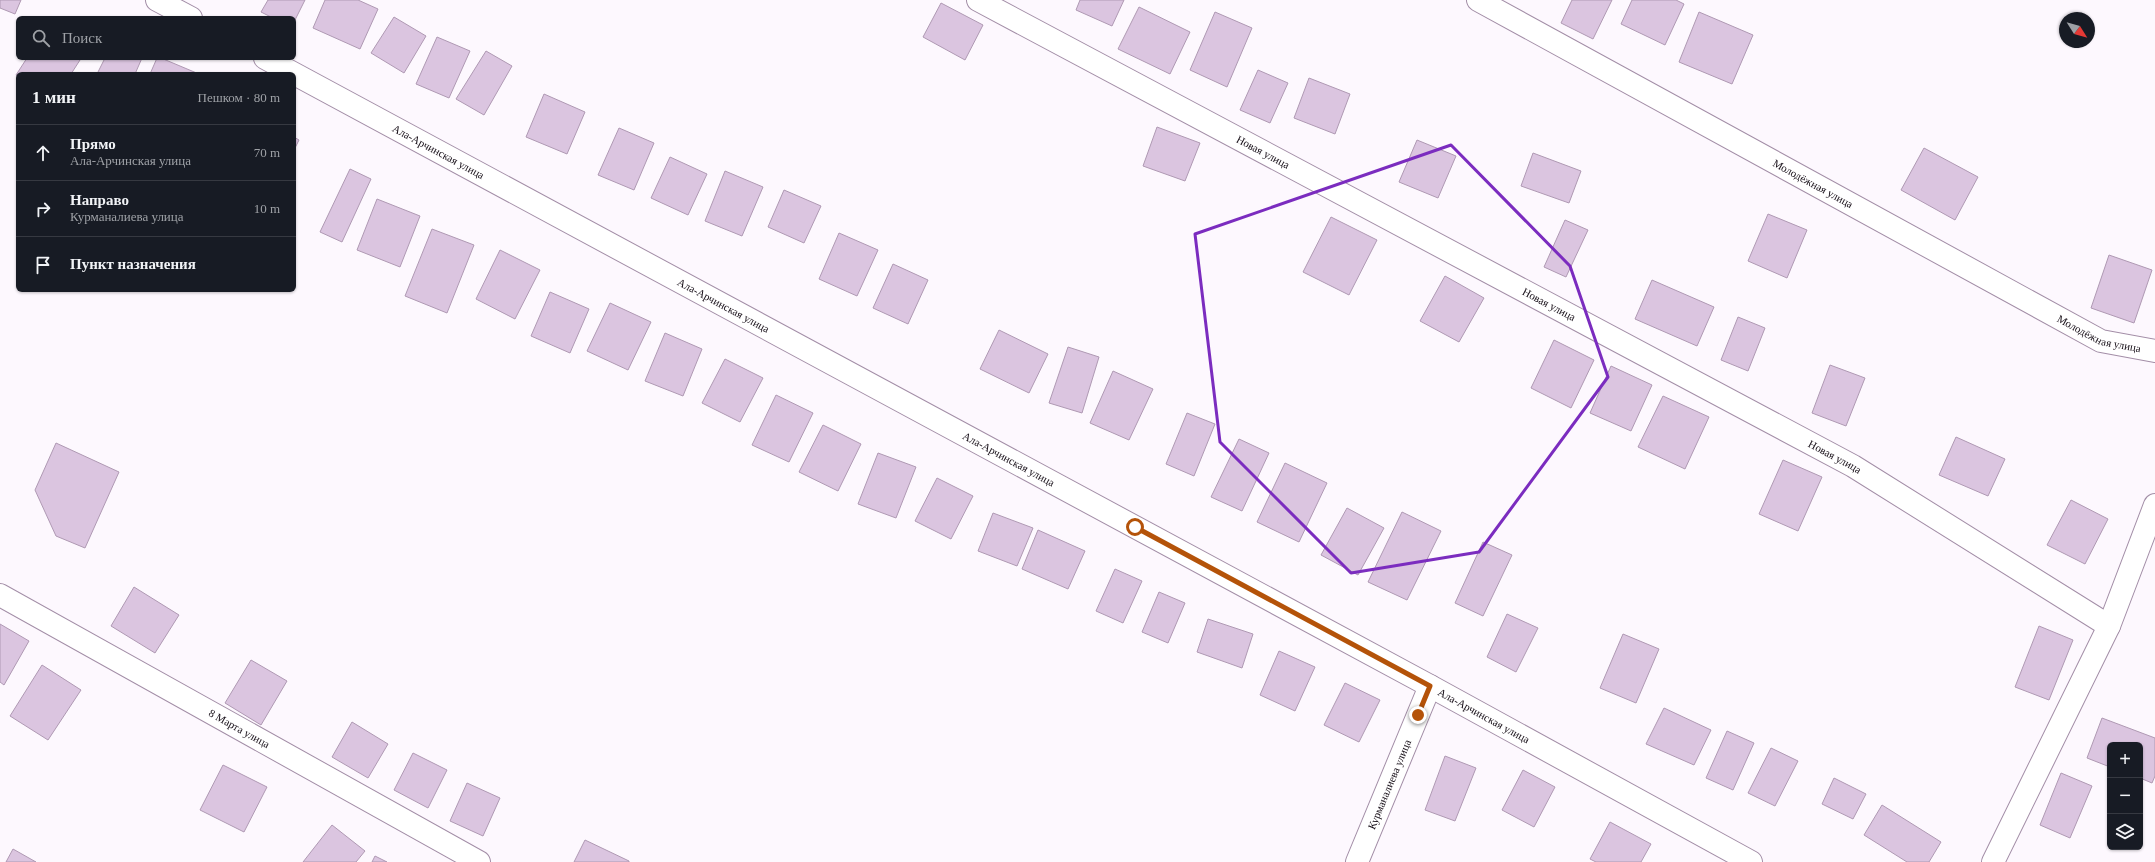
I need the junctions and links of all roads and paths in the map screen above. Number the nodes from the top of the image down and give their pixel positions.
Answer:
1 (157, 0) edge
2 (978, 0) edge
3 (1478, 0) edge
4 (187, 16) edge
5 (269, 60) edge
6 (291, 72) edge
7 (296, 75) edge
8 (2155, 351) edge
9 (2155, 505) edge
10 (0, 595) edge
11 (2109, 626) junction
12 (1430, 686) junction
13 (479, 862) edge
14 (1357, 862) edge
15 (1751, 862) edge
16 (1993, 862) edge

1 - 4 street
2 - 11 street, Новая улица
3 - 8 street, Молодёжная улица
5 - 6 street, Ала-Арчинская улица
7 - 12 street, Ала-Арчинская улица
9 - 11 street
10 - 13 street, 8 Марта улица
11 - 16 street
12 - 14 street, Курманалиева улица
12 - 15 street, Ала-Арчинская улица

